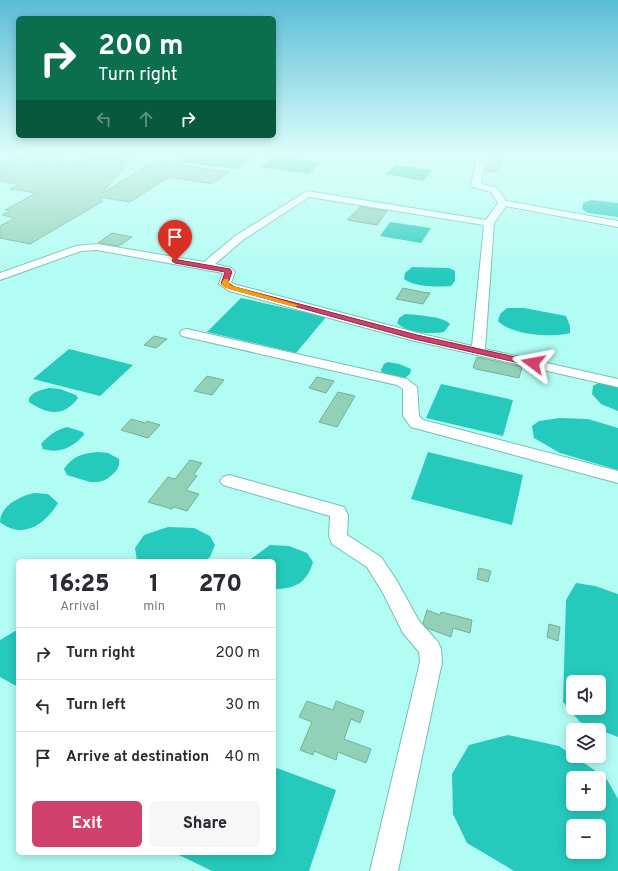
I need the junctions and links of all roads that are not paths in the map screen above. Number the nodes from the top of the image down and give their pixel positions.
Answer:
1 (497, 194) edge
2 (503, 203) junction
3 (489, 223) junction
4 (618, 224) edge
5 (206, 266) junction
6 (0, 277) edge
7 (186, 333) dead end
8 (478, 351) junction
9 (618, 383) edge
10 (618, 477) edge
11 (229, 481) dead end
12 (384, 871) edge

1 - 2 street
2 - 3 street
2 - 4 street
3 - 5 street
3 - 8 street
5 - 6 street
5 - 8 street
7 - 10 street
8 - 9 street
11 - 12 street

